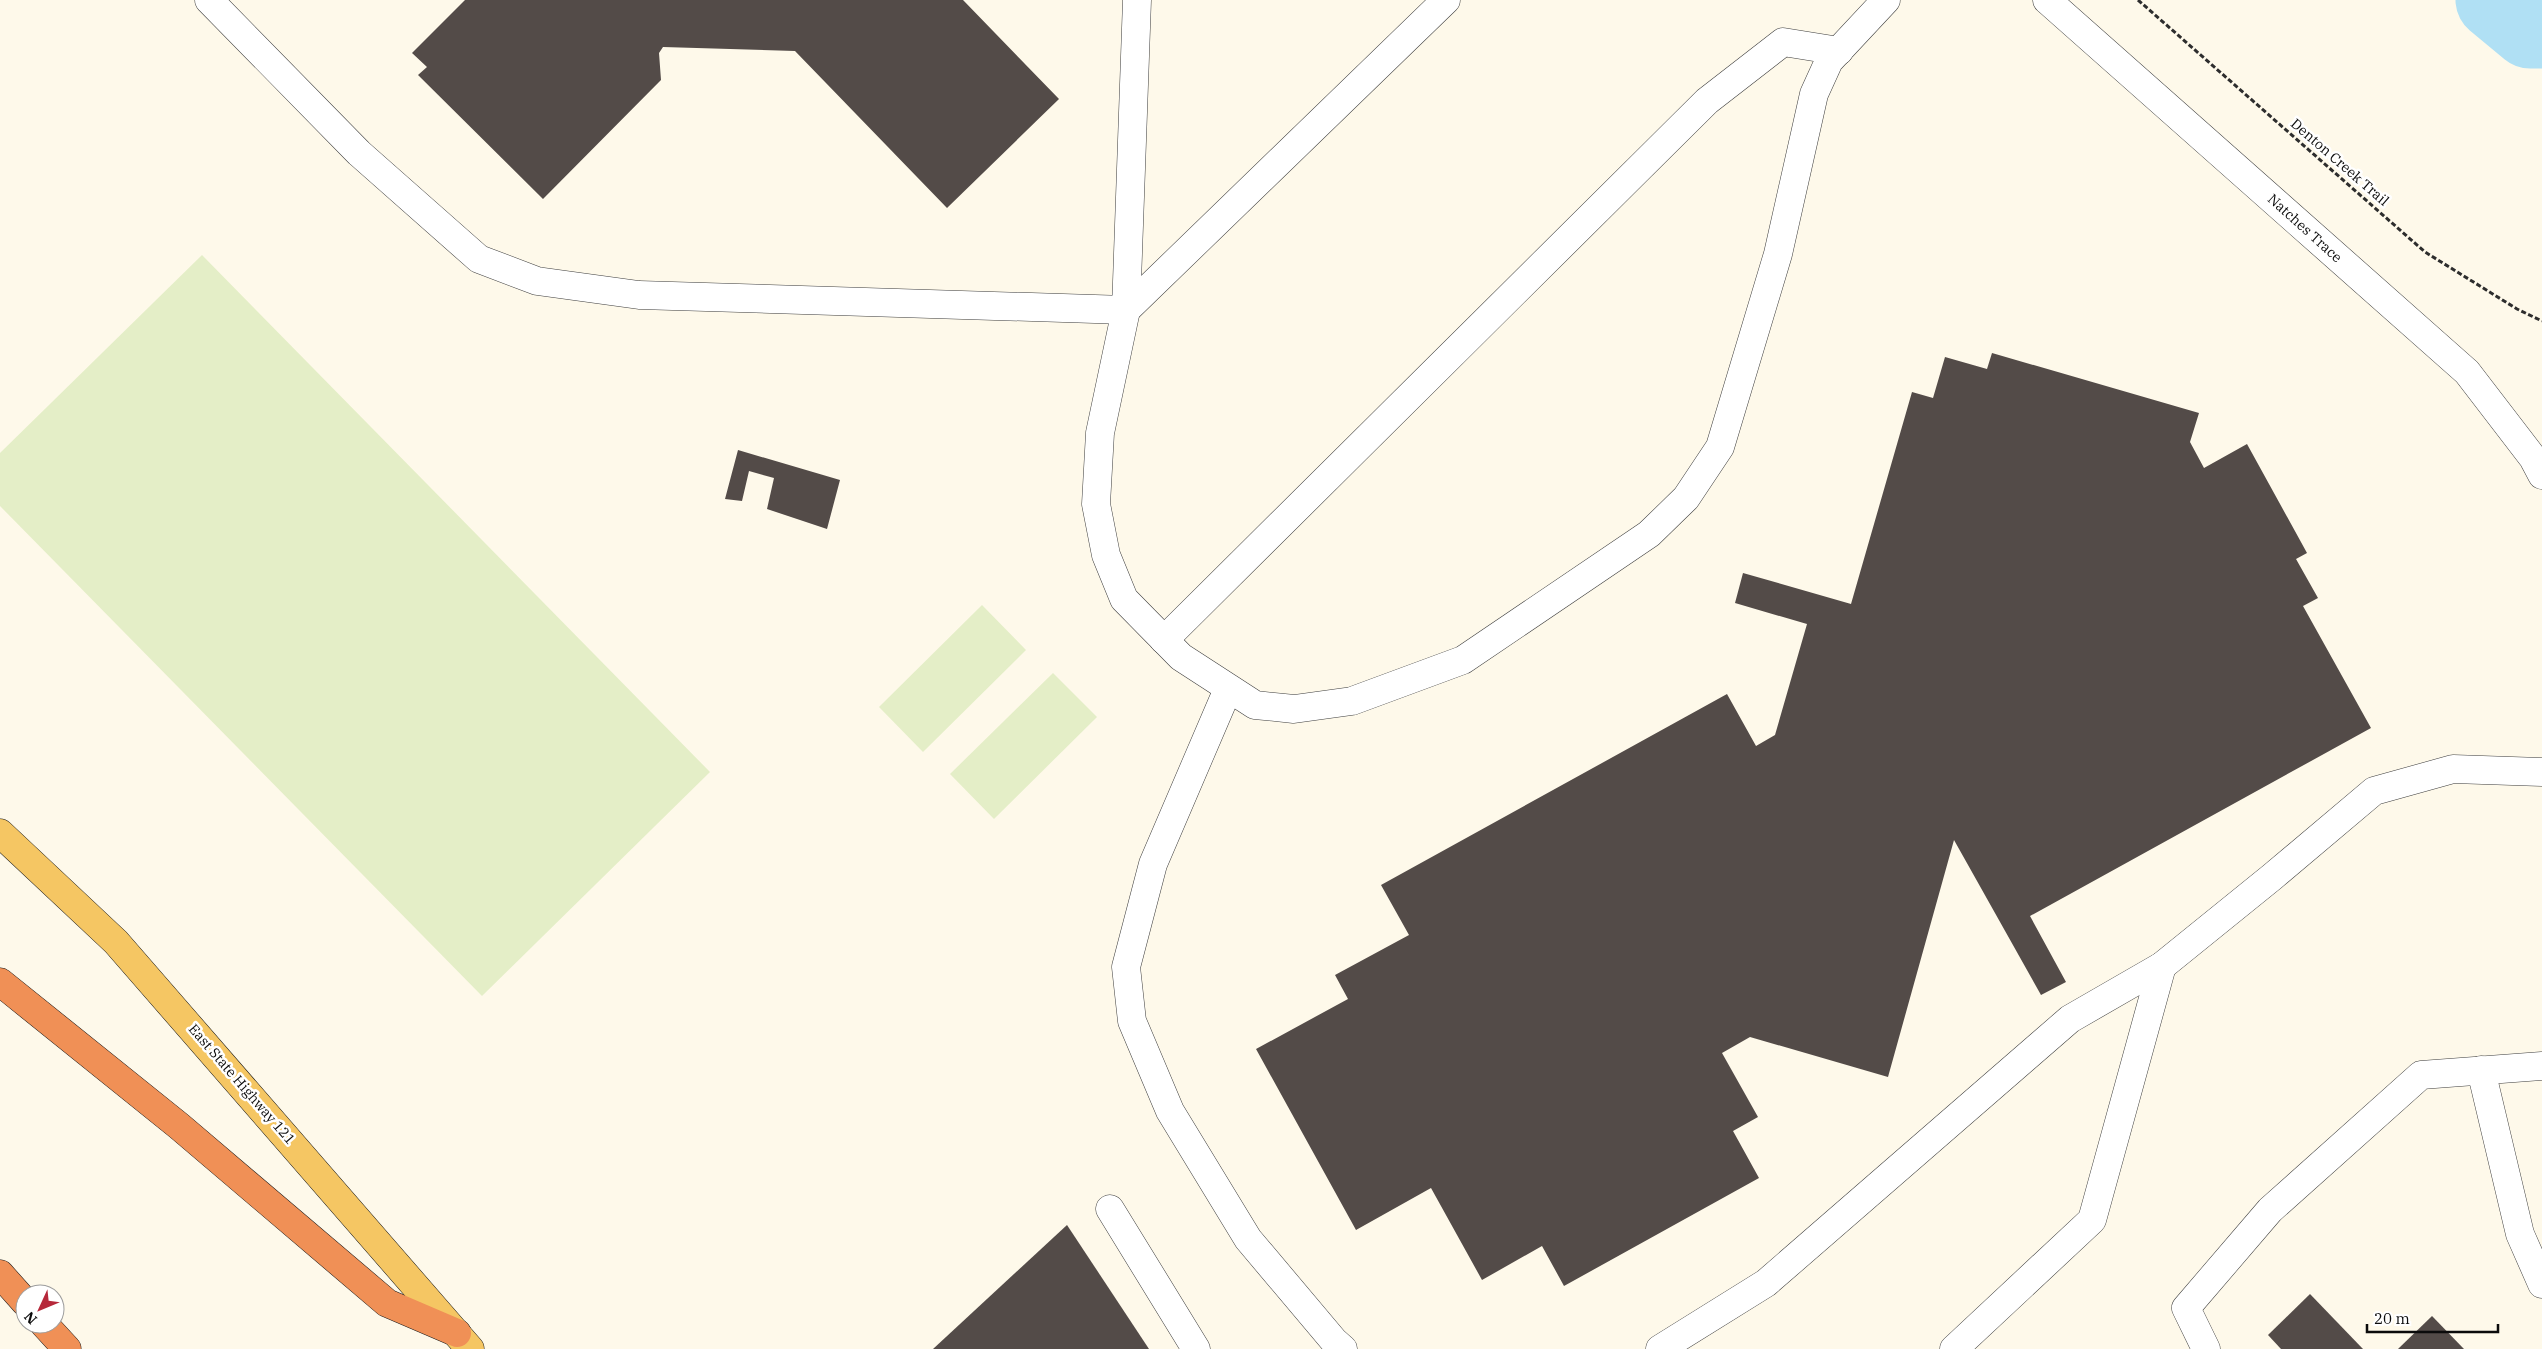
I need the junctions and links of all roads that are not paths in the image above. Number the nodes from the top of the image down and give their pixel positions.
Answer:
1 (209, 0) edge
2 (1137, 0) edge
3 (1446, 0) edge
4 (1886, 0) edge
5 (2047, 0) edge
6 (1838, 51) junction
7 (1126, 310) junction
8 (2542, 475) edge
9 (1164, 640) junction
10 (1228, 689) junction
11 (2542, 772) edge
12 (0, 833) edge
13 (2162, 966) junction
14 (0, 982) edge
15 (2542, 1066) edge
16 (2481, 1070) junction
17 (1110, 1209) dead end
18 (0, 1274) edge
19 (2542, 1284) edge
20 (15, 1291) edge
21 (53, 1334) edge
22 (464, 1341) edge
23 (66, 1349) edge
24 (1196, 1349) edge
25 (1343, 1349) edge
26 (1660, 1349) edge
27 (1954, 1349) edge
28 (2206, 1349) edge

1 - 7 street
2 - 7 street
3 - 7 street
4 - 6 street
5 - 8 street, Natches Trace
6 - 9 street
6 - 10 street
7 - 9 street
9 - 10 street
10 - 25 street
11 - 13 street
12 - 22 main road, East State Highway 121
13 - 26 street
13 - 27 street
14 - 22 highway
15 - 16 street
16 - 19 street
16 - 28 street
17 - 24 street
18 - 20 highway
21 - 23 highway

